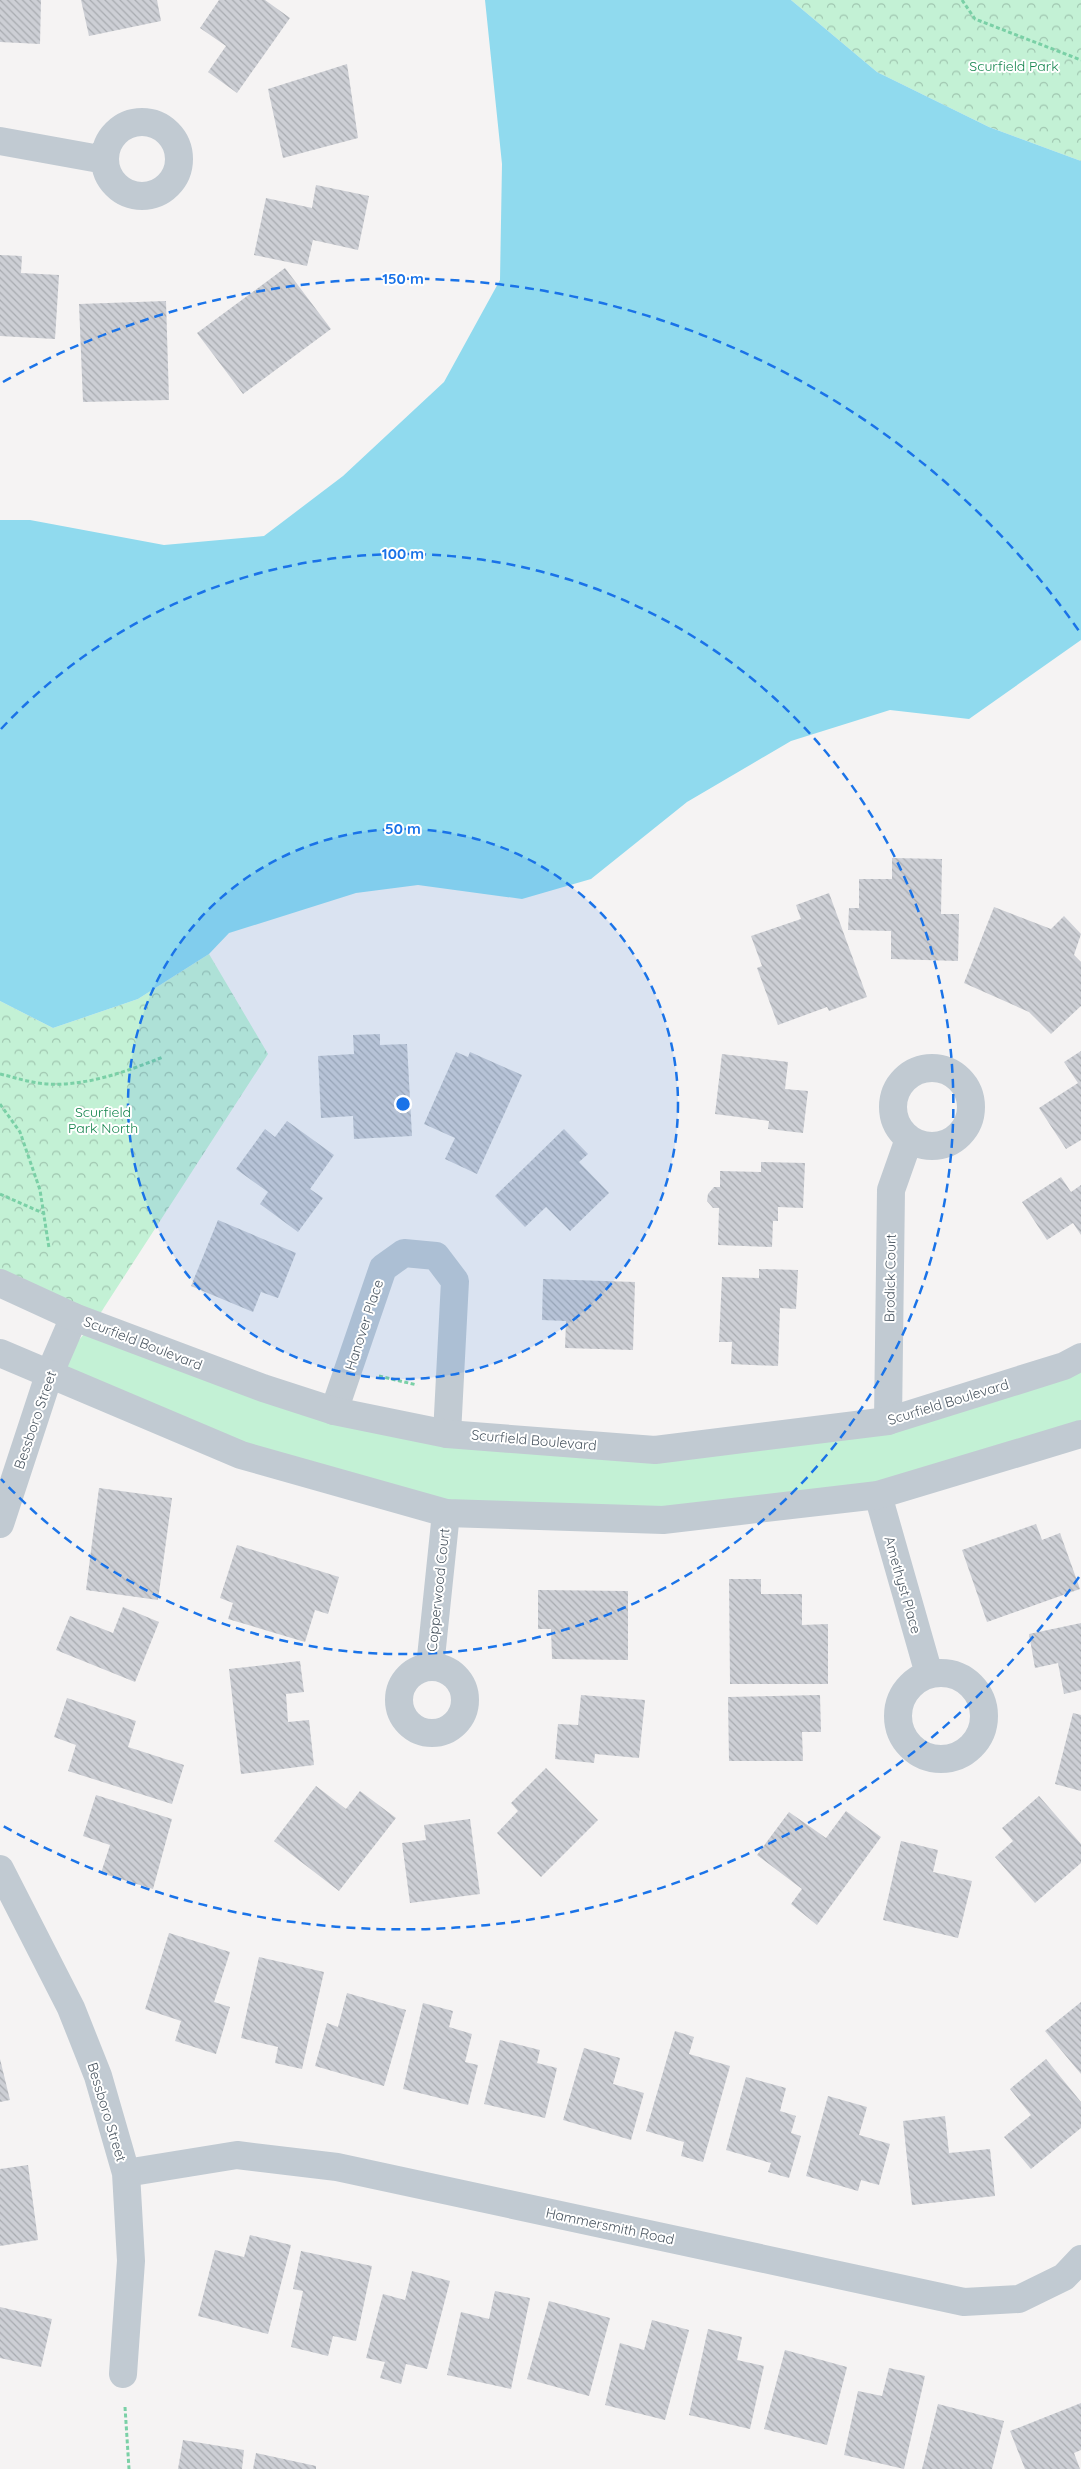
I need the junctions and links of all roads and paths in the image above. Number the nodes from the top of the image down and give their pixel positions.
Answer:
1 (962, 0) edge
2 (1081, 60) edge
3 (0, 141) edge
4 (105, 160) dead end
5 (162, 1057) dead end
6 (0, 1074) edge
7 (0, 1104) edge
8 (909, 1139) dead end
9 (0, 1194) edge
10 (45, 1214) junction
11 (49, 1248) dead end
12 (0, 1283) edge
13 (74, 1317) junction
14 (0, 1353) edge
15 (1081, 1357) edge
16 (49, 1375) junction
17 (376, 1376) dead end
18 (425, 1386) dead end
19 (334, 1411) junction
20 (888, 1421) junction
21 (447, 1434) junction
22 (1081, 1434) edge
23 (878, 1495) junction
24 (446, 1513) junction
25 (0, 1524) edge
26 (430, 1667) dead end
27 (929, 1674) dead end
28 (0, 1869) edge
29 (126, 2173) junction
30 (1081, 2259) edge
31 (123, 2374) joint
32 (129, 2469) edge

1 - 2 path
3 - 4 street
5 - 6 path
7 - 10 path
8 - 20 street, Brodick Court
9 - 10 path
10 - 11 path
12 - 13 street, Scurfield Boulevard
13 - 16 street, Bessboro Street
13 - 19 street, Scurfield Boulevard
14 - 16 street
15 - 20 street, Scurfield Boulevard
16 - 24 street
16 - 25 street, Bessboro Street
17 - 18 path
19 - 21 street, Scurfield Boulevard
19 - 21 street, Hanover Place
20 - 21 street, Scurfield Boulevard
22 - 23 street
23 - 24 street
23 - 27 street, Amethyst Place
24 - 26 street, Copperwood Court
28 - 29 street, Bessboro Street
29 - 30 street, Hammersmith Road
29 - 31 street, Bessboro Street
31 - 32 path

